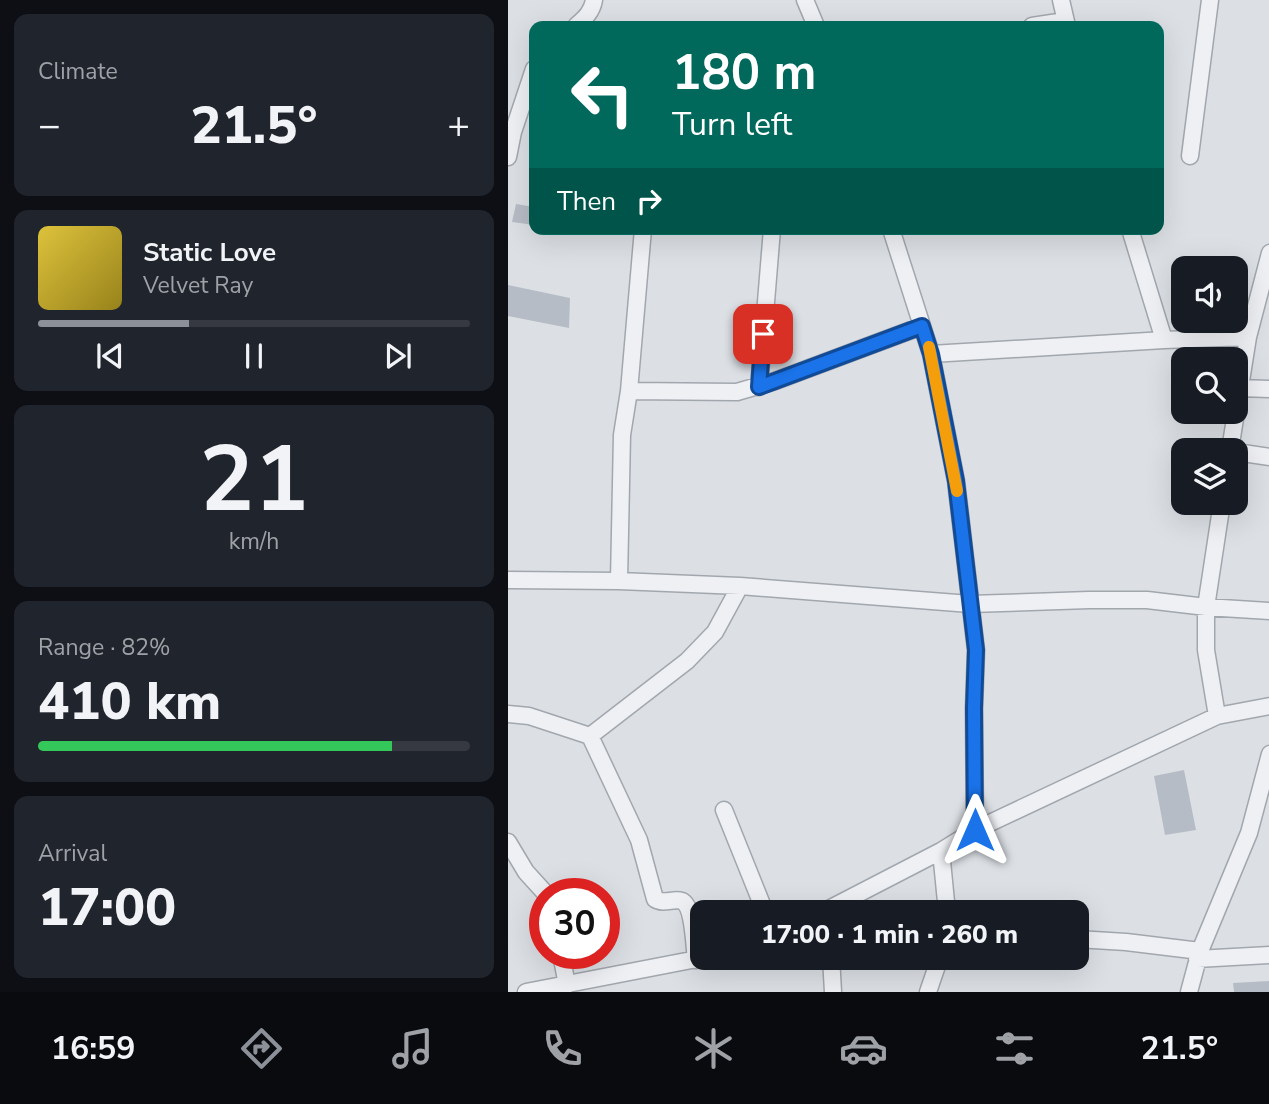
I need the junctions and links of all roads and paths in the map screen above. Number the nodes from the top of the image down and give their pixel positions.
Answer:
1 (594, 0) edge
2 (805, 0) edge
3 (1061, 0) edge
4 (1210, 0) edge
5 (581, 21) edge
6 (814, 21) edge
7 (1066, 21) edge
8 (529, 82) edge
9 (510, 132) edge
10 (1190, 156) dead end
11 (508, 157) edge
12 (642, 235) edge
13 (772, 235) edge
14 (893, 235) edge
15 (1132, 235) edge
16 (1269, 253) edge
17 (922, 326) junction
18 (1248, 337) junction
19 (1164, 340) junction
20 (1246, 347) edge
21 (931, 354) junction
22 (759, 387) junction
23 (1248, 388) edge
24 (1269, 389) edge
25 (629, 391) junction
26 (1248, 454) edge
27 (1269, 457) edge
28 (1220, 515) edge
29 (508, 580) edge
30 (619, 581) junction
31 (740, 586) junction
32 (970, 604) junction
33 (1206, 607) junction
34 (1269, 611) edge
35 (1269, 706) edge
36 (508, 714) edge
37 (1217, 716) junction
38 (590, 736) junction
39 (1269, 754) edge
40 (724, 810) dead end
41 (975, 830) junction
42 (508, 842) edge
43 (941, 851) junction
44 (531, 878) edge
45 (760, 900) edge
46 (846, 900) edge
47 (946, 900) edge
48 (690, 912) edge
49 (1089, 940) edge
50 (1198, 955) junction
51 (1269, 955) edge
52 (690, 960) edge
53 (564, 969) edge
54 (832, 970) edge
55 (936, 970) edge
56 (567, 985) junction
57 (526, 992) edge
58 (833, 992) edge
59 (928, 992) edge
60 (1189, 992) edge

1 - 5 street
2 - 6 street
3 - 7 street
4 - 10 street
8 - 9 street
9 - 11 street
12 - 25 street
13 - 22 street
14 - 17 street
15 - 19 street
16 - 18 street
17 - 21 street
17 - 22 street
18 - 19 street
18 - 20 street
19 - 21 street
21 - 32 street
22 - 25 street
23 - 24 street
25 - 30 street
26 - 27 street
28 - 33 street
29 - 30 street
30 - 31 street
31 - 32 street
31 - 38 street
32 - 33 street
32 - 41 street
33 - 34 street
33 - 37 street
35 - 37 street
36 - 38 street
37 - 41 street
38 - 48 street
39 - 50 street
40 - 45 street
41 - 43 street
42 - 44 street
43 - 46 street
43 - 47 street
49 - 50 street
50 - 51 street
50 - 60 street
52 - 56 street
53 - 56 street
54 - 58 street
55 - 59 street
56 - 57 street

